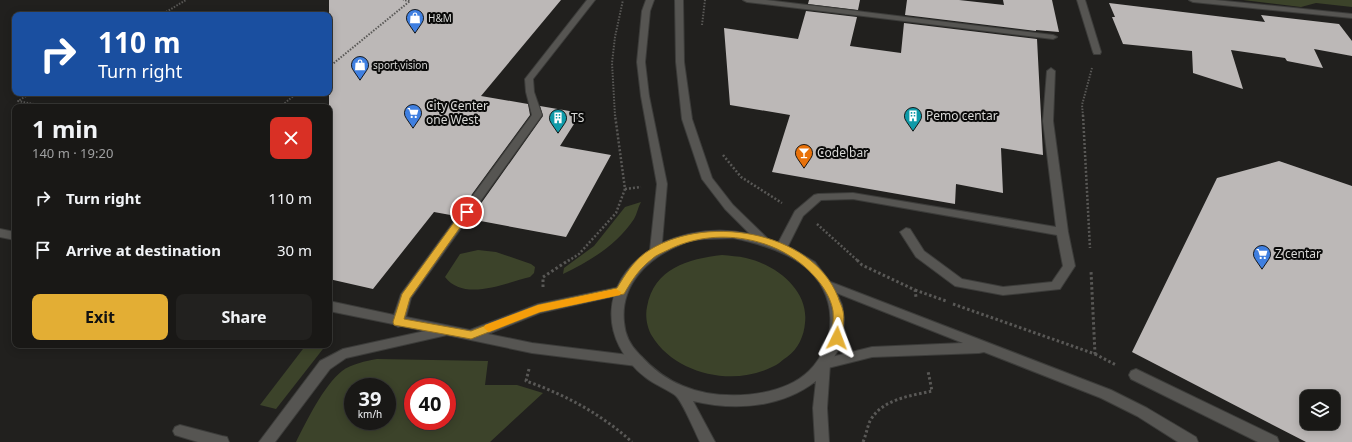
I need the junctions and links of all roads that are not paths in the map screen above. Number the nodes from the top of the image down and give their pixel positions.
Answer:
1 (591, 0) edge
2 (650, 0) edge
3 (679, 0) edge
4 (748, 0) edge
5 (1081, 0) edge
6 (1193, 0) edge
7 (1352, 16) edge
8 (1053, 37) dead end
9 (1097, 52) dead end
10 (1051, 70) dead end
11 (0, 232) edge
12 (906, 232) dead end
13 (1062, 232) junction
14 (12, 235) edge
15 (764, 240) junction
16 (782, 247) junction
17 (656, 252) junction
18 (828, 285) junction
19 (620, 291) junction
20 (332, 307) edge
21 (398, 322) junction
22 (447, 331) junction
23 (471, 335) junction
24 (985, 348) junction
25 (637, 361) junction
26 (824, 364) junction
27 (1136, 376) dead end
28 (681, 392) junction
29 (180, 431) dead end
30 (222, 442) edge
31 (266, 442) edge
32 (708, 442) edge
33 (822, 442) edge
34 (1192, 442) edge
35 (1272, 442) edge

1 - 21 street
2 - 17 street
3 - 15 street
4 - 8 street
5 - 9 street
6 - 7 street
10 - 13 street
11 - 14 street
12 - 13 street
13 - 16 street
15 - 16 street
15 - 17 street
16 - 18 street
17 - 19 street
18 - 24 street
18 - 26 street
19 - 23 street
19 - 25 street
20 - 21 street
21 - 22 street
22 - 23 street
22 - 31 street
23 - 25 street
24 - 26 street
24 - 34 street
25 - 28 street
26 - 28 street
26 - 33 street
27 - 35 street
28 - 32 street
29 - 30 street

